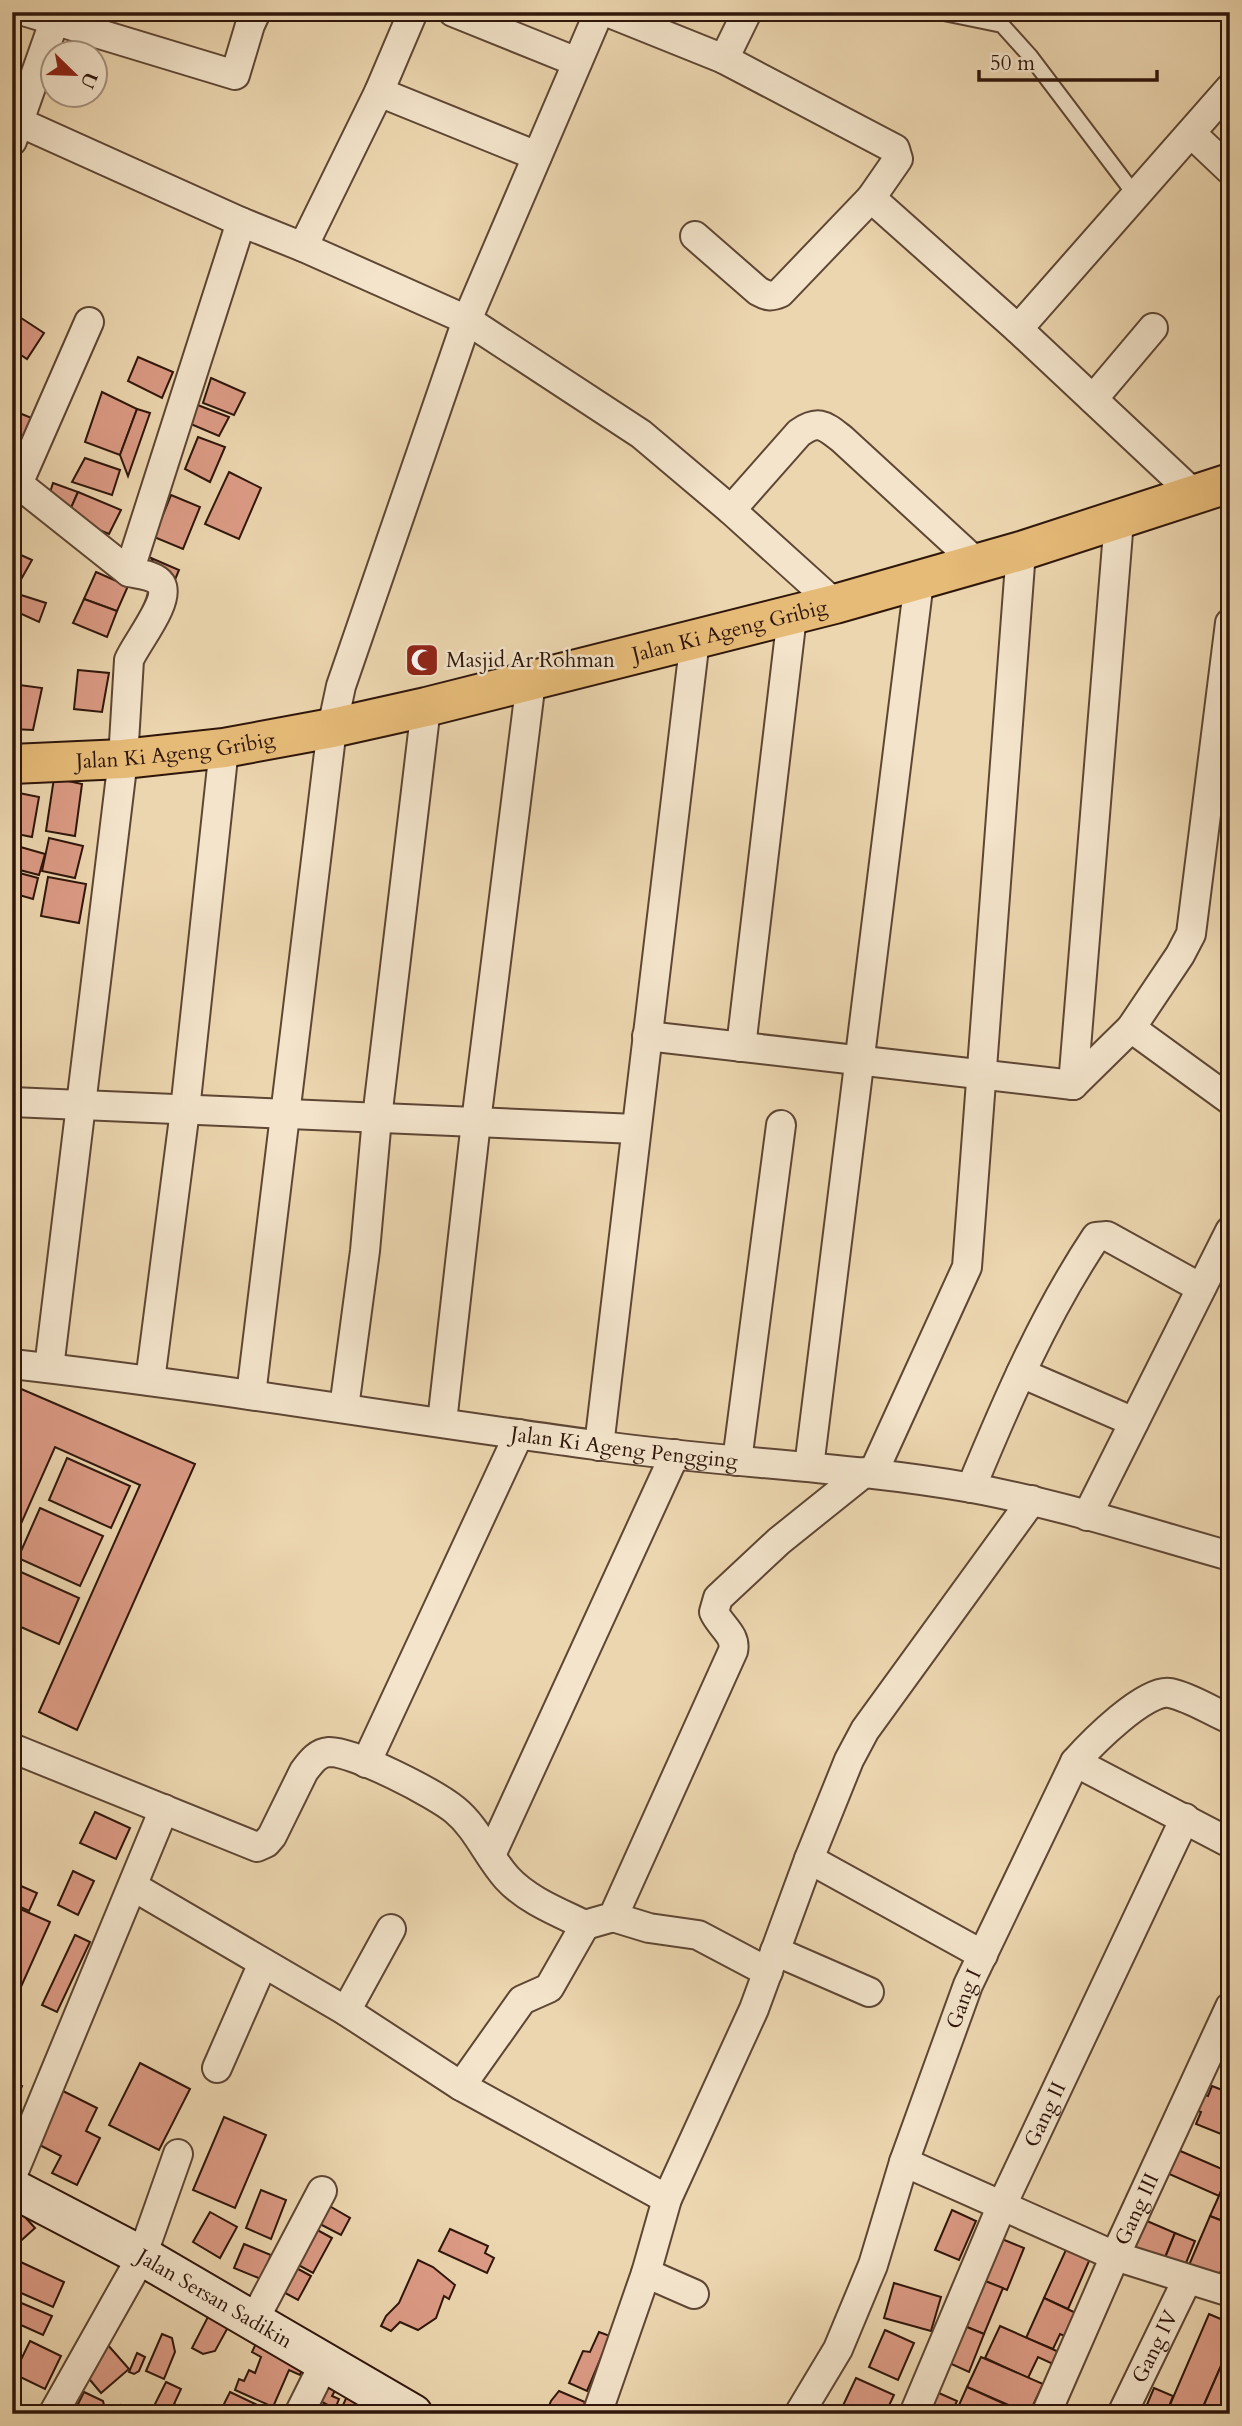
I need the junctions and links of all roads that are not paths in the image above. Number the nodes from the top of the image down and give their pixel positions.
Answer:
1 (27, 12) edge
2 (256, 12) edge
3 (413, 12) edge
4 (453, 12) edge
5 (599, 12) edge
6 (607, 12) edge
7 (747, 12) edge
8 (939, 12) edge
9 (54, 22) junction
10 (724, 59) junction
11 (577, 62) junction
12 (1230, 89) edge
13 (379, 92) junction
14 (16, 131) edge
15 (1192, 134) junction
16 (537, 156) junction
17 (1230, 170) edge
18 (1136, 196) junction
19 (871, 198) junction
20 (241, 222) junction
21 (695, 236) dead end
22 (303, 247) junction
23 (467, 320) junction
24 (89, 323) dead end
25 (1018, 328) junction
26 (1153, 328) dead end
27 (1093, 399) junction
28 (15, 482) edge
29 (1212, 489) edge
30 (731, 510) junction
31 (1119, 520) junction
32 (1021, 551) junction
33 (978, 564) junction
34 (129, 572) junction
35 (919, 581) junction
36 (835, 604) junction
37 (792, 616) junction
38 (1230, 623) edge
39 (695, 639) junction
40 (531, 681) junction
41 (426, 707) junction
42 (332, 728) junction
43 (224, 748) junction
44 (123, 759) junction
45 (12, 764) edge
46 (1131, 1028) junction
47 (647, 1036) junction
48 (741, 1047) junction
49 (859, 1061) junction
50 (981, 1075) junction
51 (1073, 1085) junction
52 (1230, 1100) edge
53 (12, 1102) edge
54 (81, 1105) junction
55 (185, 1110) junction
56 (286, 1114) junction
57 (377, 1118) junction
58 (476, 1122) junction
59 (781, 1125) dead end
60 (636, 1129) junction
61 (1230, 1231) edge
62 (1201, 1287) junction
63 (13, 1365) edge
64 (49, 1368) junction
65 (1021, 1373) junction
66 (150, 1381) junction
67 (251, 1395) junction
68 (344, 1408) junction
69 (442, 1422) junction
70 (1134, 1422) junction
71 (519, 1434) junction
72 (599, 1446) junction
73 (675, 1454) junction
74 (737, 1461) junction
75 (809, 1466) junction
76 (869, 1473) junction
77 (971, 1488) junction
78 (1032, 1500) junction
79 (1087, 1516) junction
80 (1230, 1556) edge
81 (1230, 1719) edge
82 (14, 1752) edge
83 (1075, 1762) junction
84 (366, 1763) junction
85 (164, 1810) junction
86 (1185, 1818) junction
87 (1230, 1843) edge
88 (491, 1855) junction
89 (809, 1859) junction
90 (134, 1887) junction
91 (613, 1917) junction
92 (584, 1925) junction
93 (391, 1929) dead end
94 (983, 1955) junction
95 (771, 1961) junction
96 (263, 1962) junction
97 (869, 1992) dead end
98 (1230, 2007) edge
99 (346, 2011) junction
100 (217, 2068) dead end
101 (461, 2086) junction
102 (178, 2154) dead end
103 (904, 2162) junction
104 (12, 2176) edge
105 (12, 2188) edge
106 (323, 2191) dead end
107 (667, 2199) junction
108 (1002, 2205) junction
109 (142, 2256) junction
110 (1115, 2256) junction
111 (646, 2273) junction
112 (1186, 2280) junction
113 (1230, 2292) edge
114 (694, 2294) dead end
115 (254, 2320) junction
116 (324, 2364) junction
117 (54, 2414) edge
118 (299, 2414) edge
119 (413, 2414) edge
120 (597, 2414) edge
121 (799, 2414) edge
122 (914, 2414) edge
123 (1046, 2414) edge
124 (1122, 2414) edge

1 - 9 street
2 - 9 street
3 - 13 street
4 - 11 street
5 - 11 street
6 - 10 street
7 - 10 street
8 - 18 lane
9 - 14 street
10 - 19 street
11 - 16 street
12 - 15 street
13 - 16 street
13 - 22 street
14 - 20 street
15 - 17 street
15 - 18 street
16 - 23 street
18 - 25 street
19 - 21 street
19 - 25 street
20 - 22 street
20 - 34 street
22 - 23 street
23 - 30 street
23 - 42 street
24 - 28 street
25 - 27 street
26 - 27 street
27 - 29 street
28 - 34 street
29 - 31 main road, Jalan Ki Ageng Gribig
30 - 33 street
30 - 36 street
31 - 32 main road, Jalan Ki Ageng Gribig
31 - 51 street
32 - 33 main road, Jalan Ki Ageng Gribig
32 - 50 street
33 - 35 main road, Jalan Ki Ageng Gribig
34 - 44 street
35 - 36 main road, Jalan Ki Ageng Gribig
35 - 49 street
36 - 37 main road, Jalan Ki Ageng Gribig
37 - 39 main road, Jalan Ki Ageng Gribig
37 - 48 street
38 - 46 street
39 - 40 main road, Jalan Ki Ageng Gribig
39 - 47 street
40 - 41 main road, Jalan Ki Ageng Gribig
40 - 58 street
41 - 42 main road, Jalan Ki Ageng Gribig
41 - 57 street
42 - 43 main road, Jalan Ki Ageng Gribig
42 - 56 street
43 - 44 main road, Jalan Ki Ageng Gribig
43 - 55 street
44 - 45 main road, Jalan Ki Ageng Gribig
44 - 54 street
46 - 51 street
46 - 52 street
47 - 48 street
47 - 60 street
48 - 49 street
49 - 50 street
49 - 75 street
50 - 51 street
50 - 76 street
53 - 54 street
54 - 55 street
54 - 64 street
55 - 56 street
55 - 66 street
56 - 57 street
56 - 67 street
57 - 58 street
57 - 68 street
58 - 60 street
58 - 69 street
59 - 74 street
60 - 72 street
61 - 62 street
62 - 65 street
62 - 70 street
63 - 64 street, Jalan Ki Ageng Pengging
64 - 66 street, Jalan Ki Ageng Pengging
65 - 70 street
65 - 77 street
66 - 67 street, Jalan Ki Ageng Pengging
67 - 68 street, Jalan Ki Ageng Pengging
68 - 69 street, Jalan Ki Ageng Pengging
69 - 71 street, Jalan Ki Ageng Pengging
70 - 79 street
71 - 72 street, Jalan Ki Ageng Pengging
71 - 84 street
72 - 73 street, Jalan Ki Ageng Pengging
73 - 74 street, Jalan Ki Ageng Pengging
73 - 88 street
74 - 75 street, Jalan Ki Ageng Pengging
75 - 76 street, Jalan Ki Ageng Pengging
76 - 77 street, Jalan Ki Ageng Pengging
76 - 91 street
77 - 78 street, Jalan Ki Ageng Pengging
78 - 79 street, Jalan Ki Ageng Pengging
78 - 89 street
79 - 80 street, Jalan Ki Ageng Pengging
81 - 83 street, Gang I
82 - 85 street
83 - 86 street
83 - 94 street, Gang I
84 - 85 street
84 - 88 street
85 - 90 street
86 - 87 street
86 - 108 street, Gang II
88 - 92 street
89 - 94 street
89 - 95 street
90 - 96 street
90 - 104 street
91 - 92 street
91 - 95 street
92 - 101 street
93 - 99 street
94 - 103 street, Gang I
95 - 97 street
95 - 107 street
96 - 99 street
96 - 100 street
98 - 110 street, Gang III
99 - 101 street
101 - 107 street
102 - 109 street
103 - 108 street
103 - 121 street, Gang I
105 - 109 main road, Jalan Sersan Sadikin
106 - 115 street
107 - 111 street
108 - 110 street
108 - 122 street, Gang II
109 - 115 main road, Jalan Sersan Sadikin
109 - 117 street
110 - 112 street
110 - 123 street, Gang III
111 - 114 street
111 - 120 street
112 - 113 street
112 - 124 street, Gang IV
115 - 116 main road, Jalan Sersan Sadikin
116 - 118 street
116 - 119 main road, Jalan Sersan Sadikin

